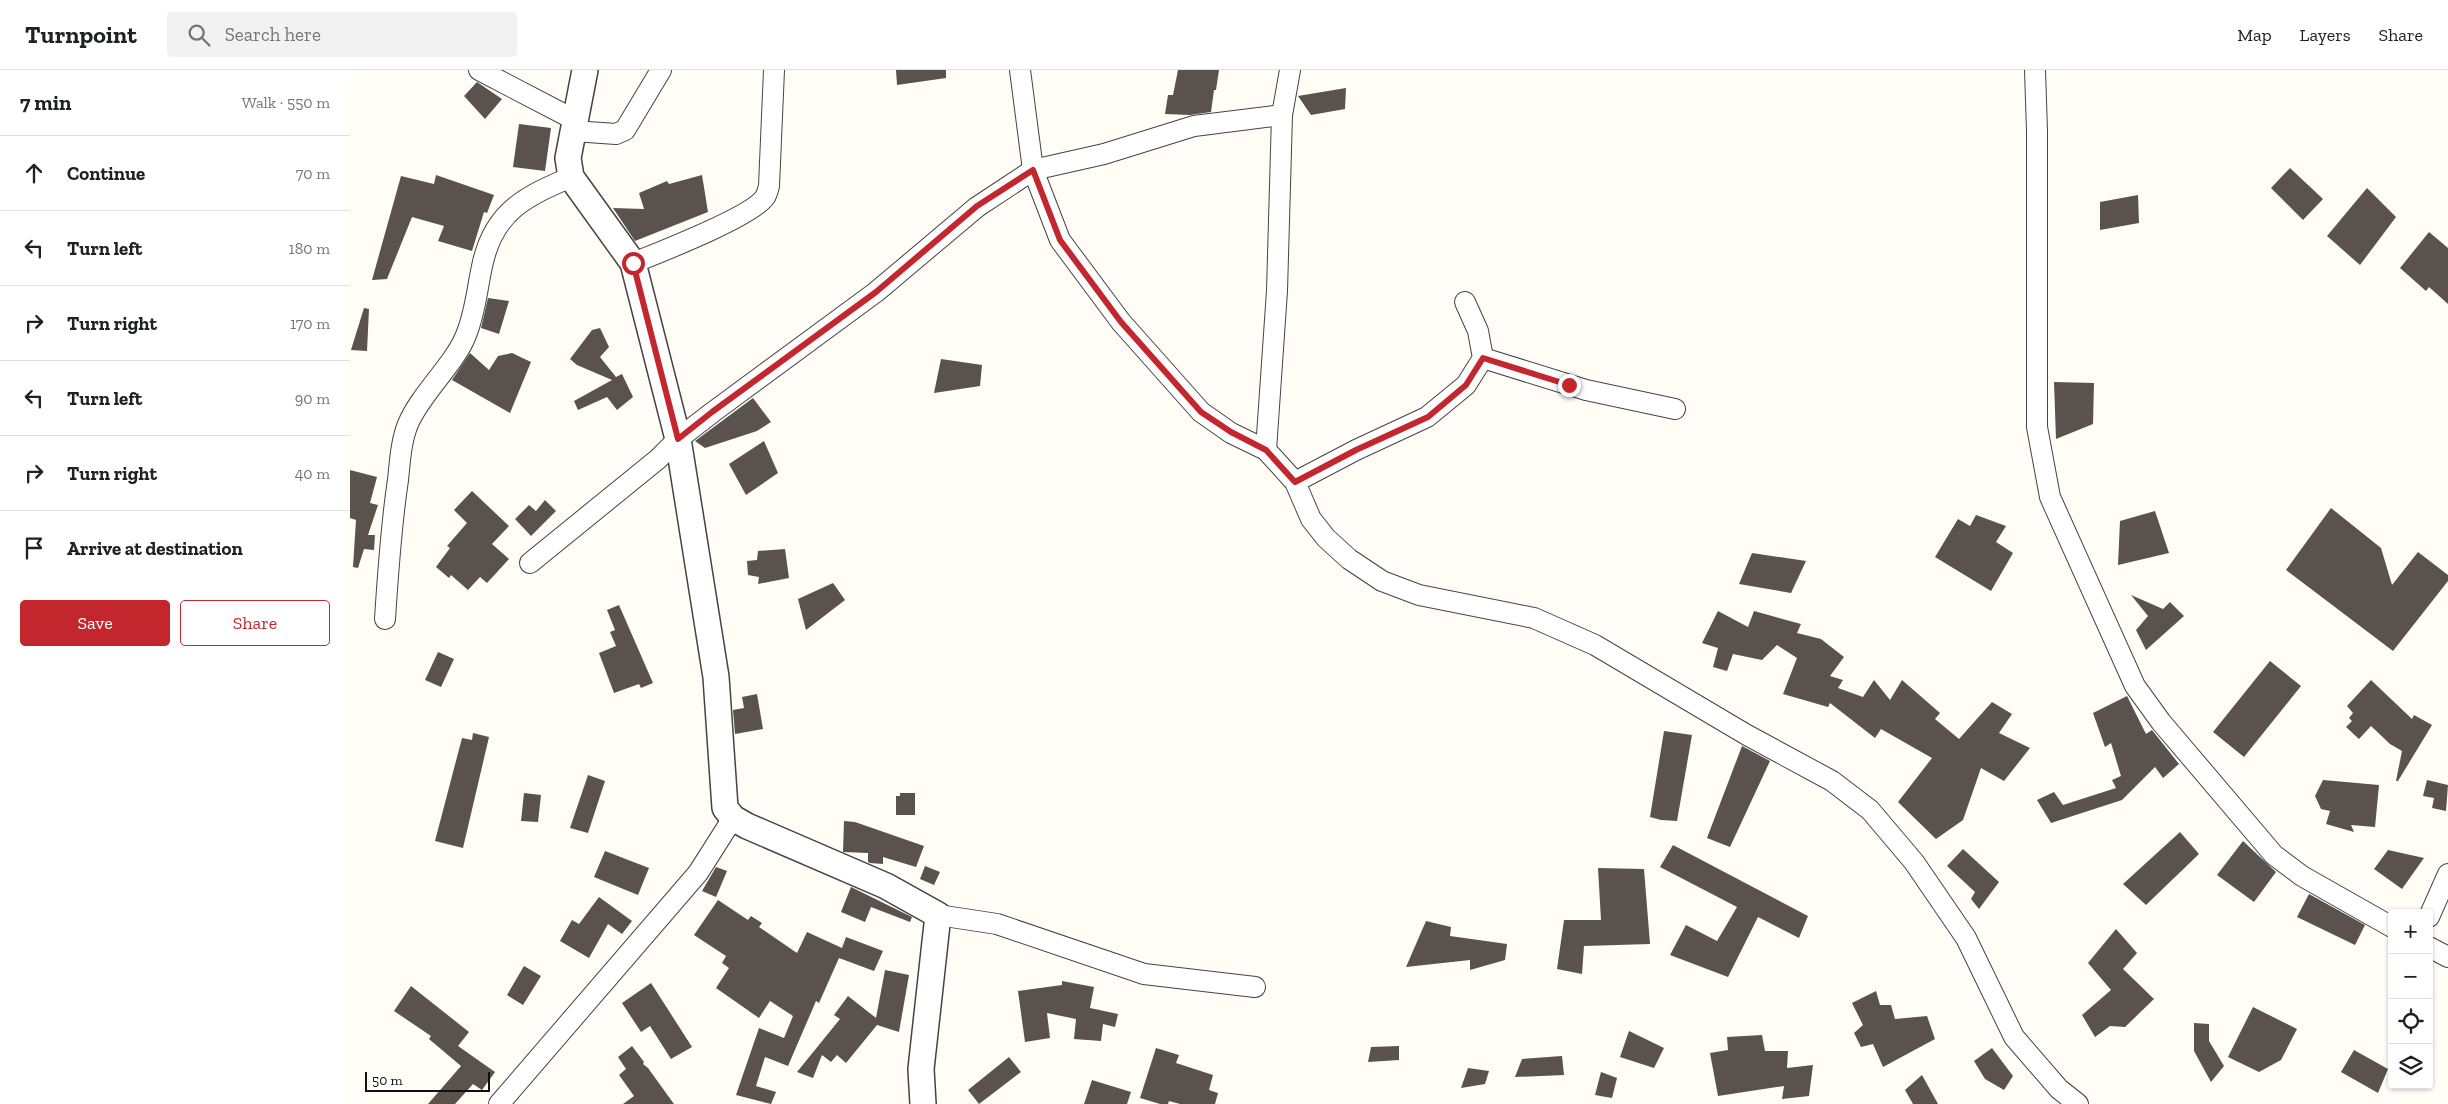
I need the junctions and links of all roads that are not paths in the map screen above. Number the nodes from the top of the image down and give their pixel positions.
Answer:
1 (479, 70) edge
2 (586, 70) edge
3 (661, 70) edge
4 (774, 70) edge
5 (1020, 70) edge
6 (1290, 70) edge
7 (2035, 70) edge
8 (1282, 115) junction
9 (574, 126) junction
10 (1033, 170) junction
11 (571, 177) junction
12 (633, 263) junction
13 (1465, 302) dead end
14 (1483, 358) junction
15 (1676, 409) dead end
16 (678, 439) junction
17 (1266, 450) junction
18 (1295, 482) junction
19 (530, 563) dead end
20 (385, 619) dead end
21 (733, 818) junction
22 (2448, 874) edge
23 (2433, 909) edge
24 (938, 915) junction
25 (2388, 925) edge
26 (2433, 949) edge
27 (2448, 957) edge
28 (1255, 987) dead end
29 (499, 1104) edge
30 (923, 1104) edge
31 (2078, 1104) edge

1 - 9 street
2 - 9 street
3 - 9 street
4 - 12 street
5 - 10 street
6 - 8 street
7 - 25 street
8 - 10 street
8 - 17 street
9 - 11 street
10 - 16 street
10 - 17 street
11 - 12 street
11 - 20 street
12 - 16 street
13 - 14 street
14 - 15 street
14 - 18 street
16 - 19 street
16 - 21 street
17 - 18 street
18 - 31 street
21 - 24 street
21 - 29 street
22 - 23 street
24 - 28 street
24 - 30 street
26 - 27 street

